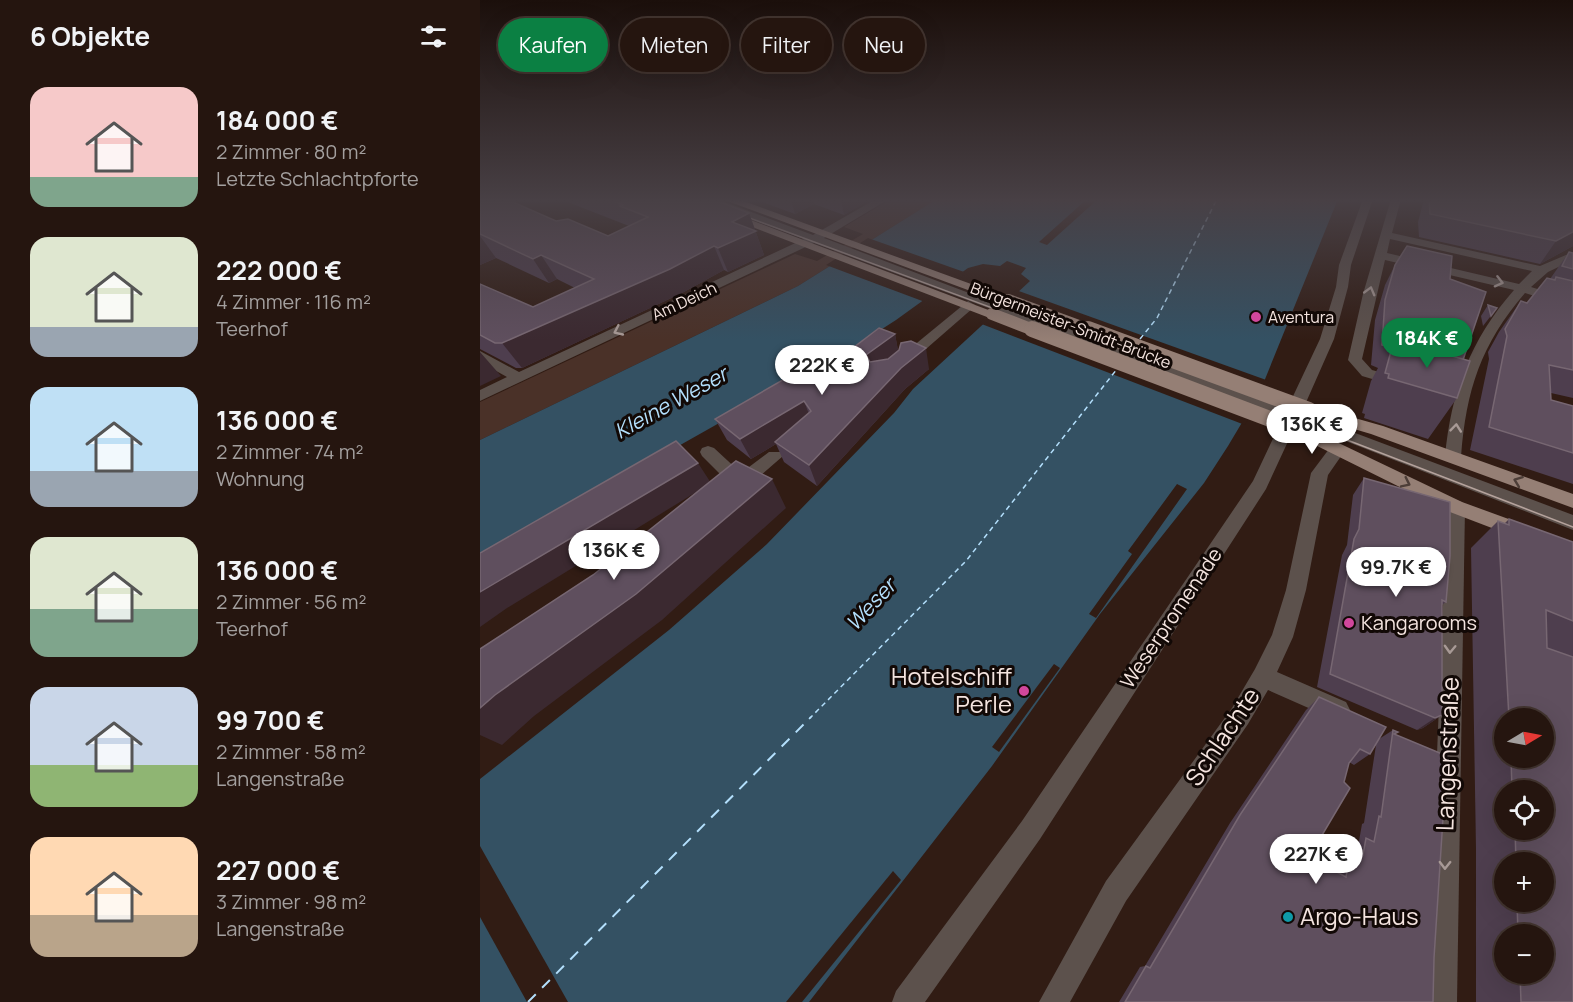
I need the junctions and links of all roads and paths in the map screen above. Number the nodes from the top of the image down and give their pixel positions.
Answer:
1 (800, 246) edge
2 (833, 246) edge
3 (833, 246) edge
4 (1352, 246) edge
5 (1383, 246) edge
6 (1434, 246) edge
7 (839, 248) junction
8 (1381, 255) junction
9 (1573, 256) edge
10 (1542, 270) junction
11 (945, 287) junction
12 (1522, 288) junction
13 (1573, 304) edge
14 (968, 305) junction
15 (1000, 307) junction
16 (480, 356) edge
17 (906, 358) edge
18 (519, 378) junction
19 (1413, 386) edge
20 (480, 396) edge
21 (1304, 420) junction
22 (1338, 449) junction
23 (708, 452) dead end
24 (775, 456) dead end
25 (1453, 457) junction
26 (740, 483) junction
27 (718, 499) edge
28 (1573, 501) edge
29 (1456, 507) junction
30 (1573, 523) edge
31 (1538, 538) edge
32 (1263, 677) junction
33 (1358, 719) edge
34 (1422, 748) edge
35 (1447, 759) junction
36 (907, 1002) edge
37 (1054, 1002) edge
38 (1442, 1002) edge

1 -> 18 street, Am Deich
2 - 7 main road
3 - 7 main road
4 - 36 street, Weserpromenade
5 - 8 street
6 - 10 street
7 - 11 main road, Bürgermeister-Smidt-Brücke
7 - 11 main road, Bürgermeister-Smidt-Brücke
8 -> 12 street
19 -> 8 street
9 - 10 street
10 - 12 street
11 - 14 main road, Bürgermeister-Smidt-Brücke
11 - 15 street
12 - 13 street
25 -> 12 street
14 - 15 main road, Bürgermeister-Smidt-Brücke
14 - 17 street
15 - 21 main road, Bürgermeister-Smidt-Brücke, bridge
15 - 21 main road, Bürgermeister-Smidt-Brücke, bridge
16 - 18 street
18 - 20 street, Am Deich
21 - 22 main road
21 - 25 main road
21 - 30 street
22 -> 29 main road
22 - 32 street, Schlachte
23 - 26 street
24 - 26 street
28 -> 25 main road
26 - 27 street
29 - 31 main road
29 -> 35 street, Langenstraße
32 - 33 street
32 - 37 street, Schlachte
34 - 35 street
35 -> 38 street, Langenstraße

